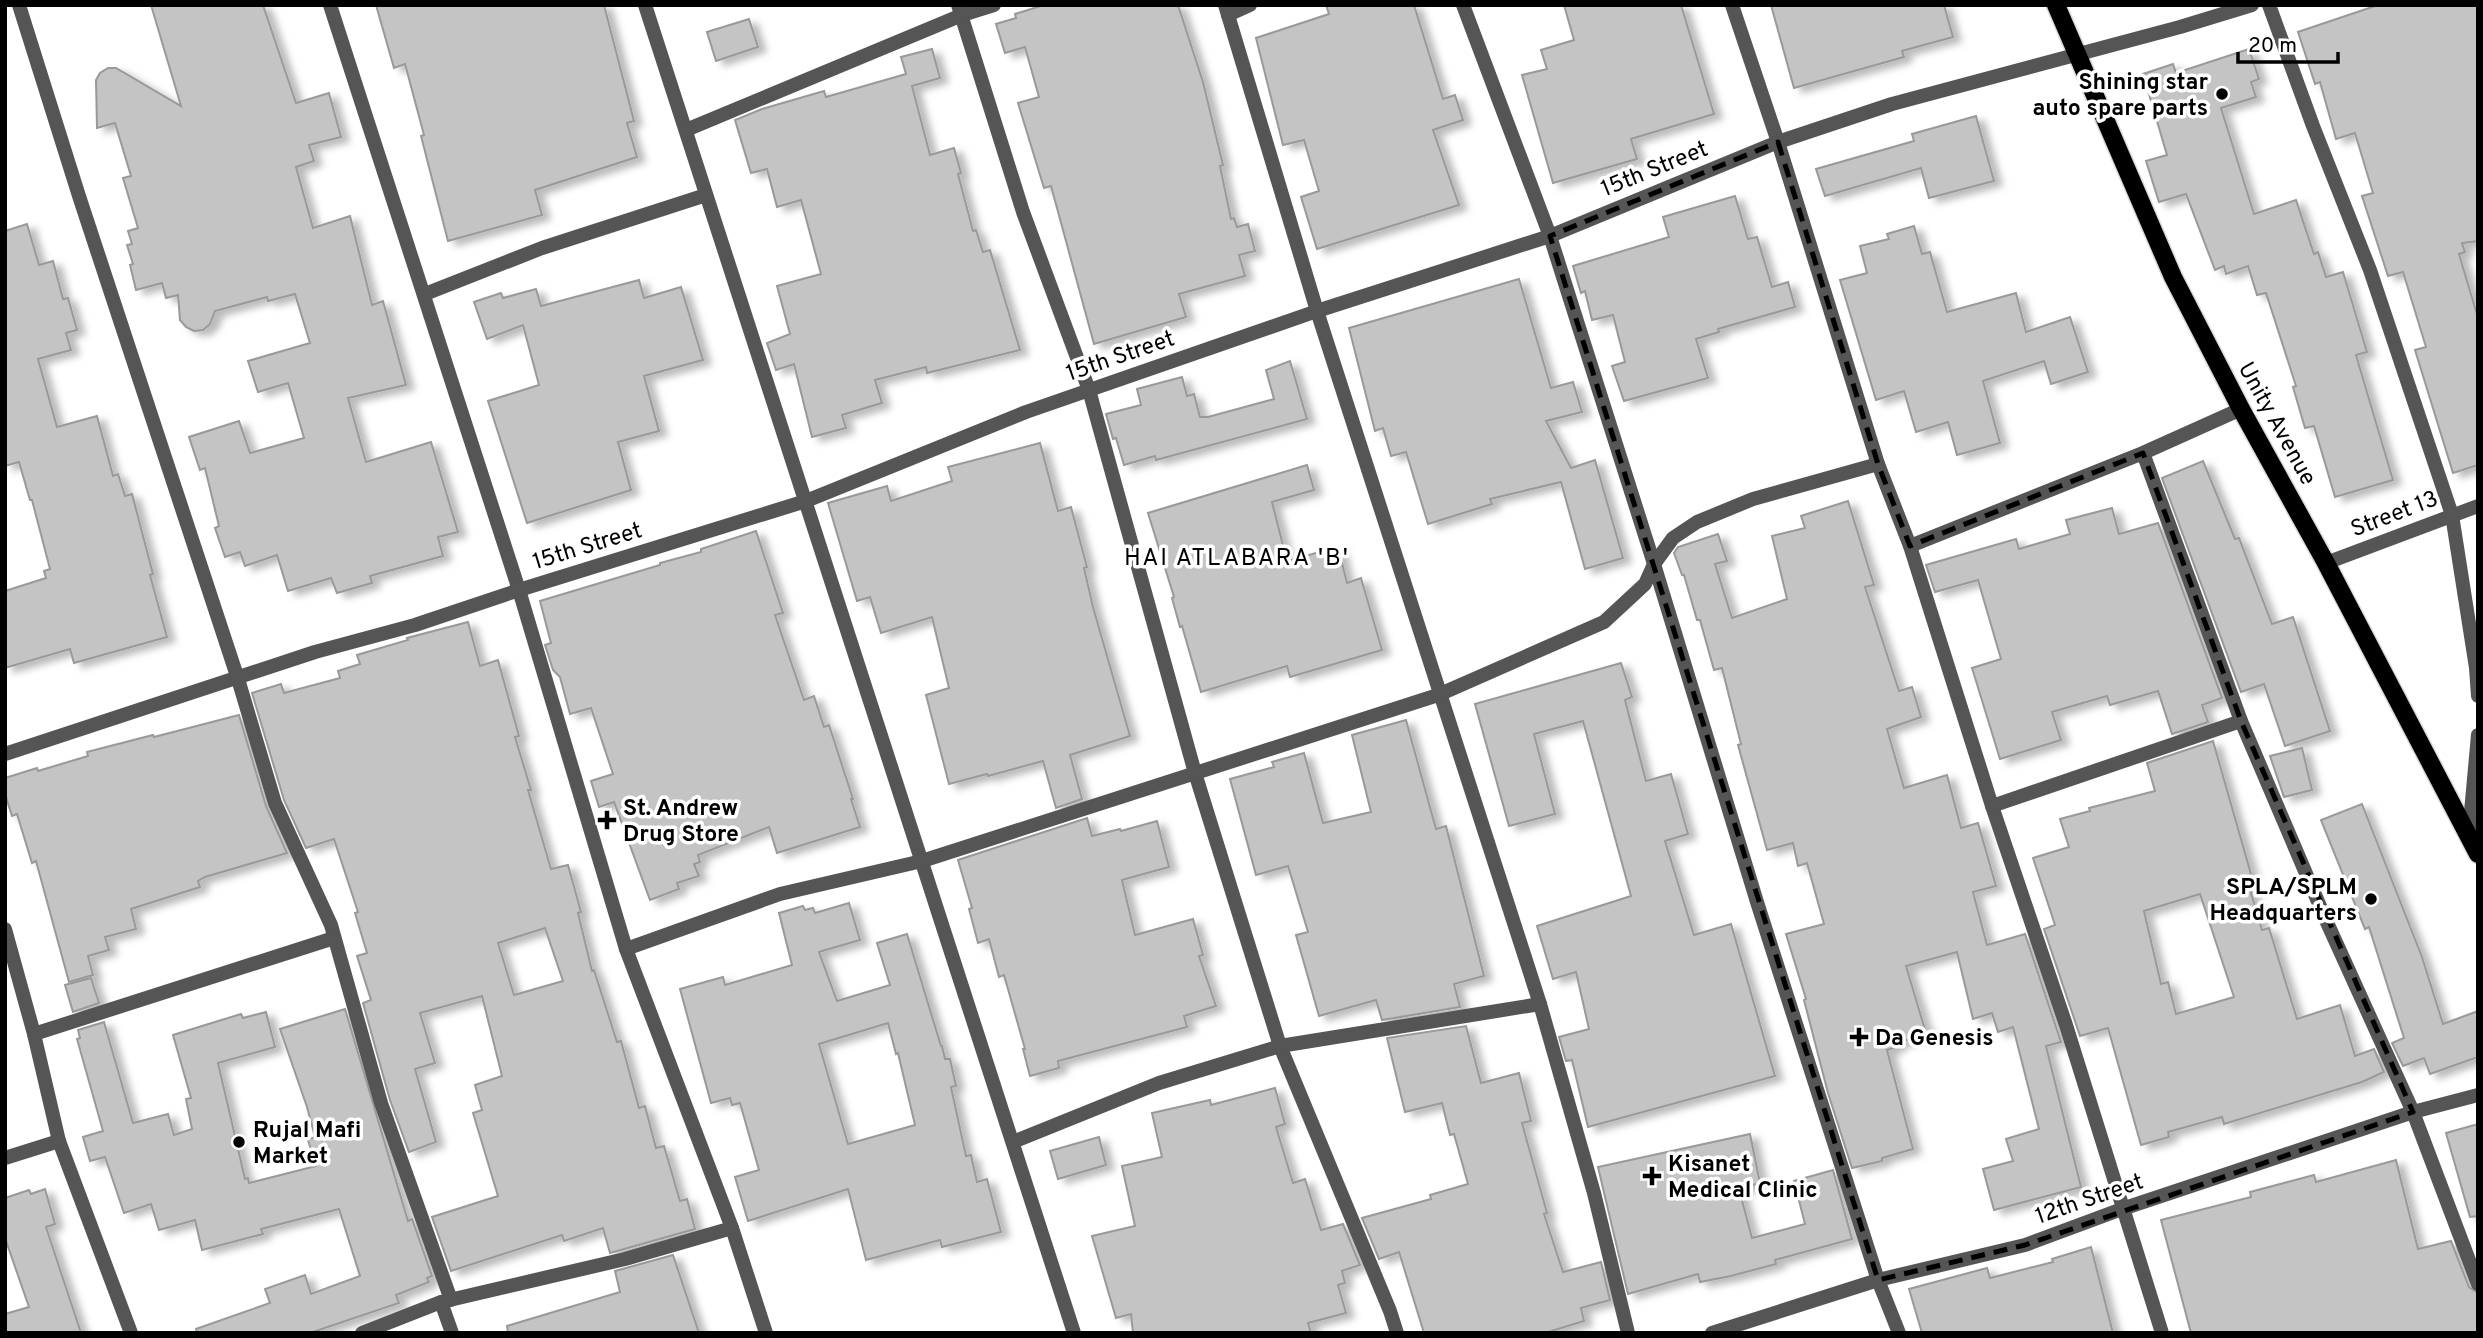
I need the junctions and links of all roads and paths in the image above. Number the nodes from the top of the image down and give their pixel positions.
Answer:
1 (19, 5) edge
2 (330, 5) edge
3 (645, 5) edge
4 (994, 5) edge
5 (1250, 5) edge
6 (1463, 5) edge
7 (1732, 5) edge
8 (2056, 5) edge
9 (2252, 5) edge
10 (2269, 5) edge
11 (960, 10) edge
12 (1227, 10) edge
13 (2077, 54) junction
14 (686, 130) junction
15 (1777, 142) junction
16 (706, 195) junction
17 (1550, 236) junction
18 (425, 294) junction
19 (1317, 311) junction
20 (1089, 390) junction
21 (2241, 409) junction
22 (2143, 453) junction
23 (1878, 464) junction
24 (806, 501) junction
25 (2478, 506) edge
26 (2452, 515) junction
27 (1910, 546) junction
28 (2326, 563) junction
29 (1654, 564) junction
30 (519, 590) junction
31 (238, 679) junction
32 (1438, 695) junction
33 (2478, 696) edge
34 (2241, 721) junction
35 (2478, 735) edge
36 (5, 754) edge
37 (1195, 773) junction
38 (1993, 806) junction
39 (2469, 834) junction
40 (2478, 854) edge
41 (922, 861) junction
42 (5, 929) edge
43 (334, 938) junction
44 (626, 949) junction
45 (1539, 1004) junction
46 (34, 1034) junction
47 (1280, 1046) junction
48 (2478, 1095) edge
49 (2413, 1112) junction
50 (59, 1141) junction
51 (1013, 1142) junction
52 (5, 1158) edge
53 (2122, 1209) junction
54 (732, 1228) junction
55 (1878, 1280) junction
56 (2478, 1284) edge
57 (446, 1301) junction
58 (131, 1333) edge
59 (362, 1333) edge
60 (452, 1333) edge
61 (766, 1333) edge
62 (1074, 1333) edge
63 (1396, 1333) edge
64 (1628, 1333) edge
65 (1712, 1333) edge
66 (1899, 1333) edge
67 (2162, 1333) edge

1 - 31 street
2 - 18 street
3 - 14 street
4 - 11 street
5 - 12 street
6 - 17 street
7 - 15 street
8 - 13 main road, Unity Avenue
9 - 13 street, 15th Street
10 - 26 street
11 - 14 street
11 - 20 street
12 - 19 street
13 - 15 street, 15th Street
13 - 21 main road, Unity Avenue
14 - 16 street
15 - 17 street, 15th Street
15 - 23 street
16 - 18 street
16 - 24 street
17 - 19 street, 15th Street
17 - 29 street
18 - 30 street
19 - 20 street, 15th Street
19 - 32 street
20 - 24 street, 15th Street
20 - 37 street
21 - 22 street
21 - 28 main road, Unity Avenue
22 - 27 street
22 - 34 street
23 - 27 street
23 - 29 street
24 - 30 street, 15th Street
24 - 41 street
25 - 26 street, Street 13
26 - 28 street, Street 13
26 - 33 street
27 - 38 street
28 - 39 main road, Unity Avenue
29 - 32 street
29 - 55 street
30 - 31 street, 15th Street
30 - 44 street
31 - 36 street, 15th Street
31 - 43 street
32 - 37 street
32 - 45 street
34 - 38 street
34 - 49 street
35 - 39 street
37 - 41 street
37 - 47 street
38 - 53 street
39 - 40 main road, Unity Avenue
41 - 44 street
41 - 51 street
42 - 46 street
43 - 46 street
43 - 57 street
44 - 54 street
45 - 47 street
45 - 64 street
46 - 50 street
47 - 51 street
47 - 63 street
48 - 49 street, 12th Street
49 - 53 street, 12th Street
49 - 56 street
50 - 52 street
50 - 58 street
51 - 62 street
53 - 55 street, 12th Street
53 - 67 street
54 - 57 street
54 - 61 street
55 - 65 street, 12th Street
55 - 66 street
57 - 59 street
57 - 60 street

